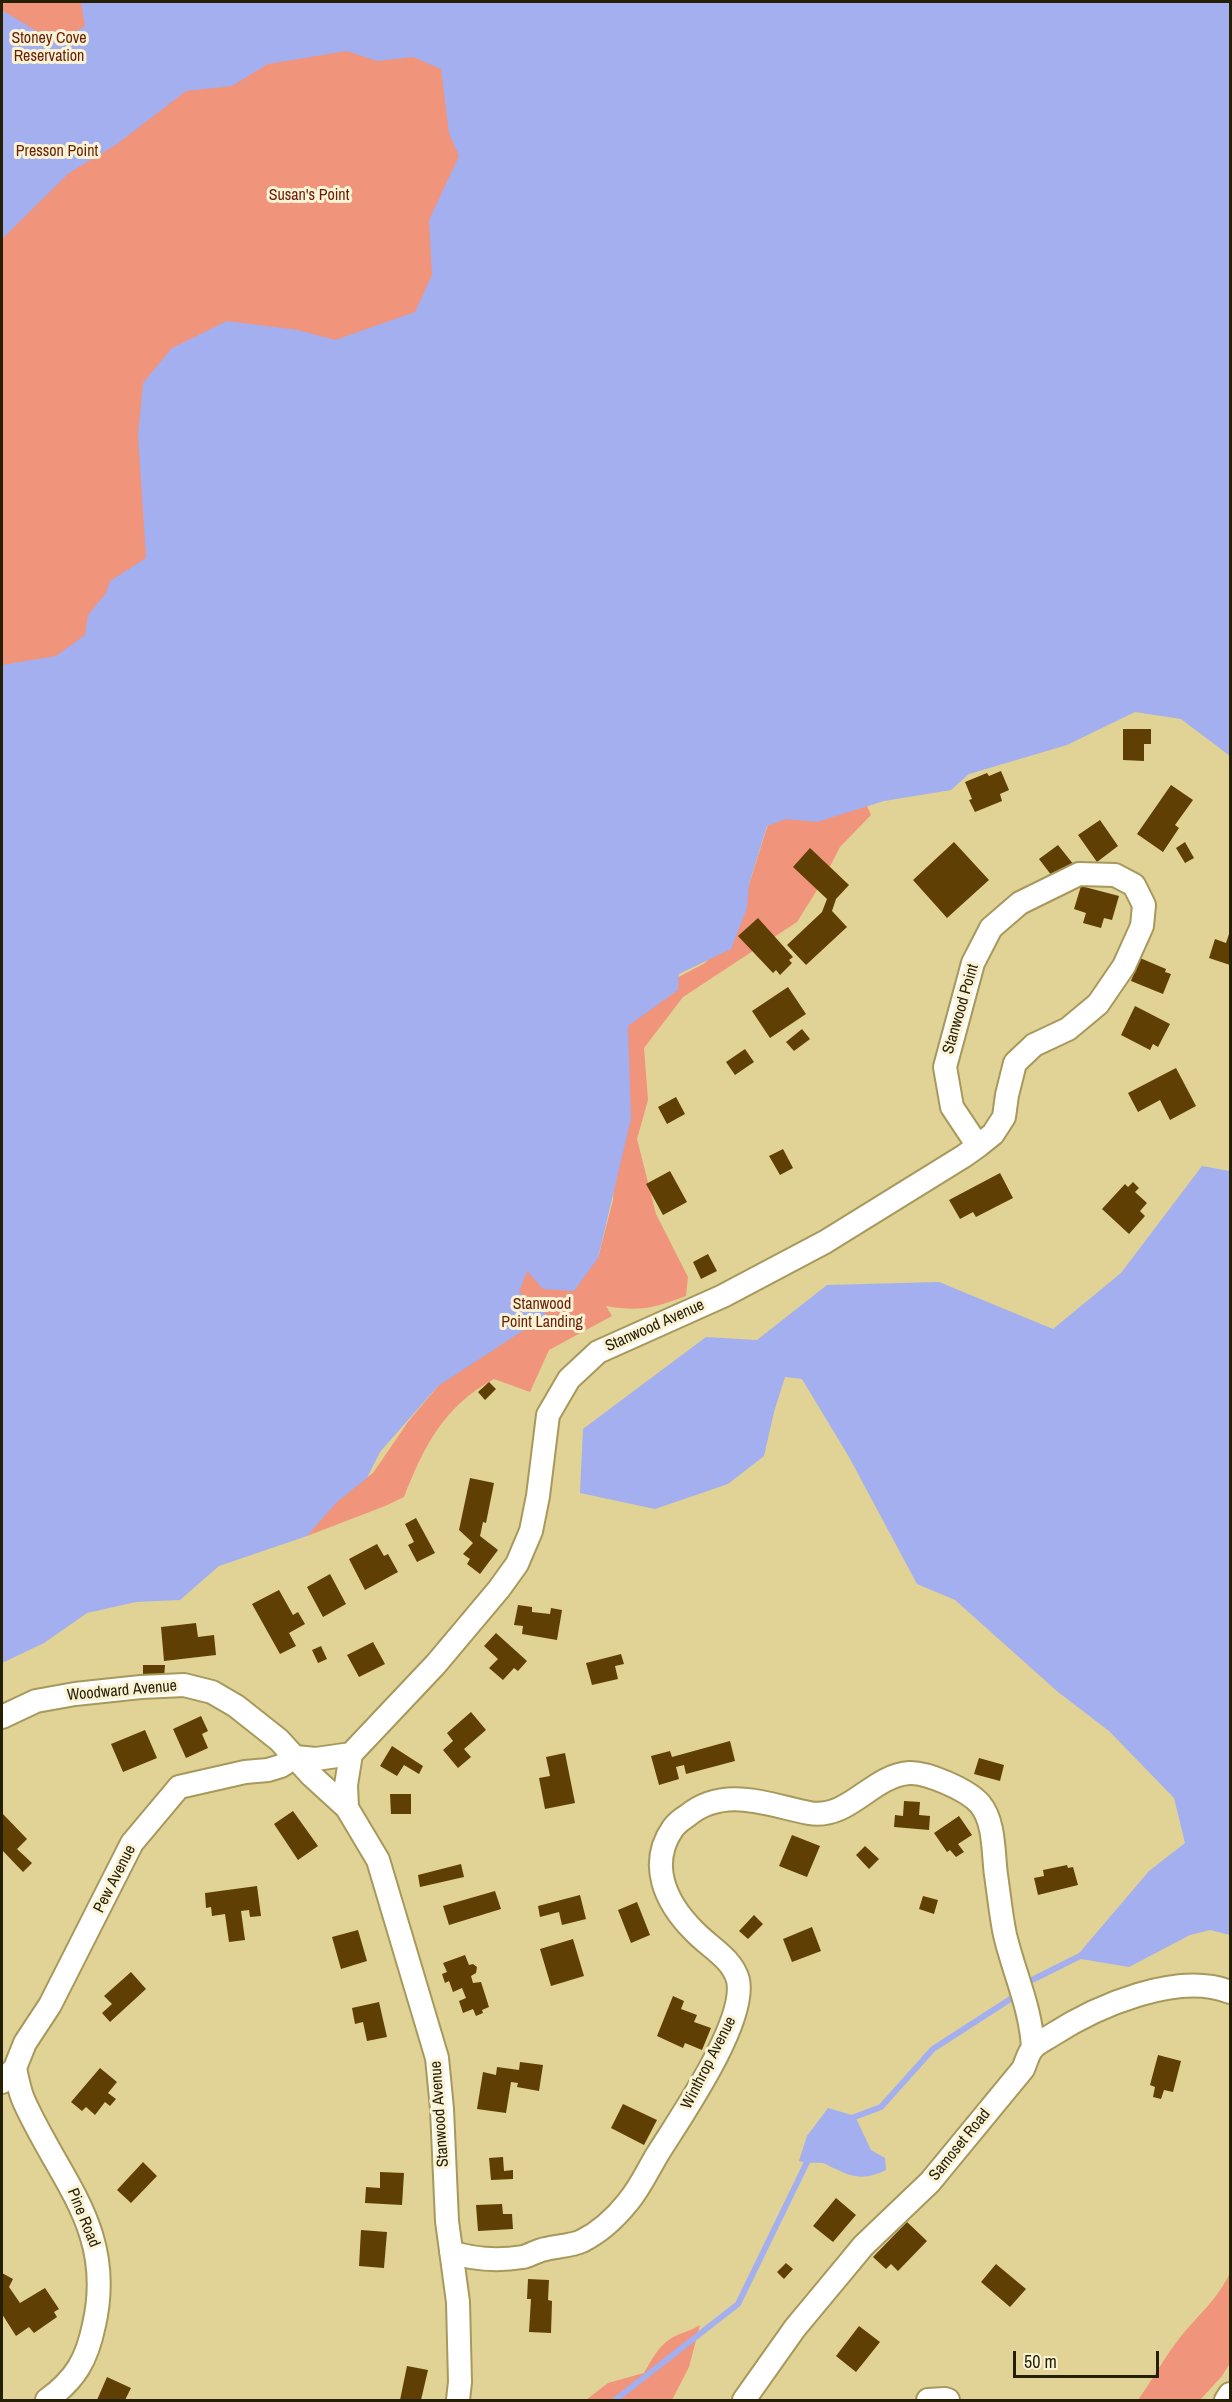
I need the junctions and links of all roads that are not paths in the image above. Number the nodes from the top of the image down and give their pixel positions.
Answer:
1 (978, 1146) junction
2 (2, 1717) edge
3 (351, 1754) junction
4 (295, 1757) junction
5 (347, 1808) junction
6 (1230, 1992) edge
7 (1033, 2048) junction
8 (8, 2075) edge
9 (451, 2252) junction
10 (1230, 2394) edge
11 (47, 2400) edge
12 (458, 2400) edge
13 (744, 2400) edge
14 (928, 2400) edge
15 (948, 2400) edge
16 (1226, 2400) edge

1 - 1 street, Stanwood Point
1 - 3 street, Stanwood Avenue
2 - 4 street, Woodward Avenue
3 - 4 street
3 - 5 street
4 - 5 street, Stanwood Avenue
4 - 8 street, Pew Avenue
5 - 9 street, Stanwood Avenue
6 - 7 street, Samoset Road
7 - 9 street, Winthrop Avenue
7 - 13 street, Samoset Road
8 - 11 street, Pine Road
9 - 12 street, Stanwood Avenue
10 - 16 street
14 - 15 street

